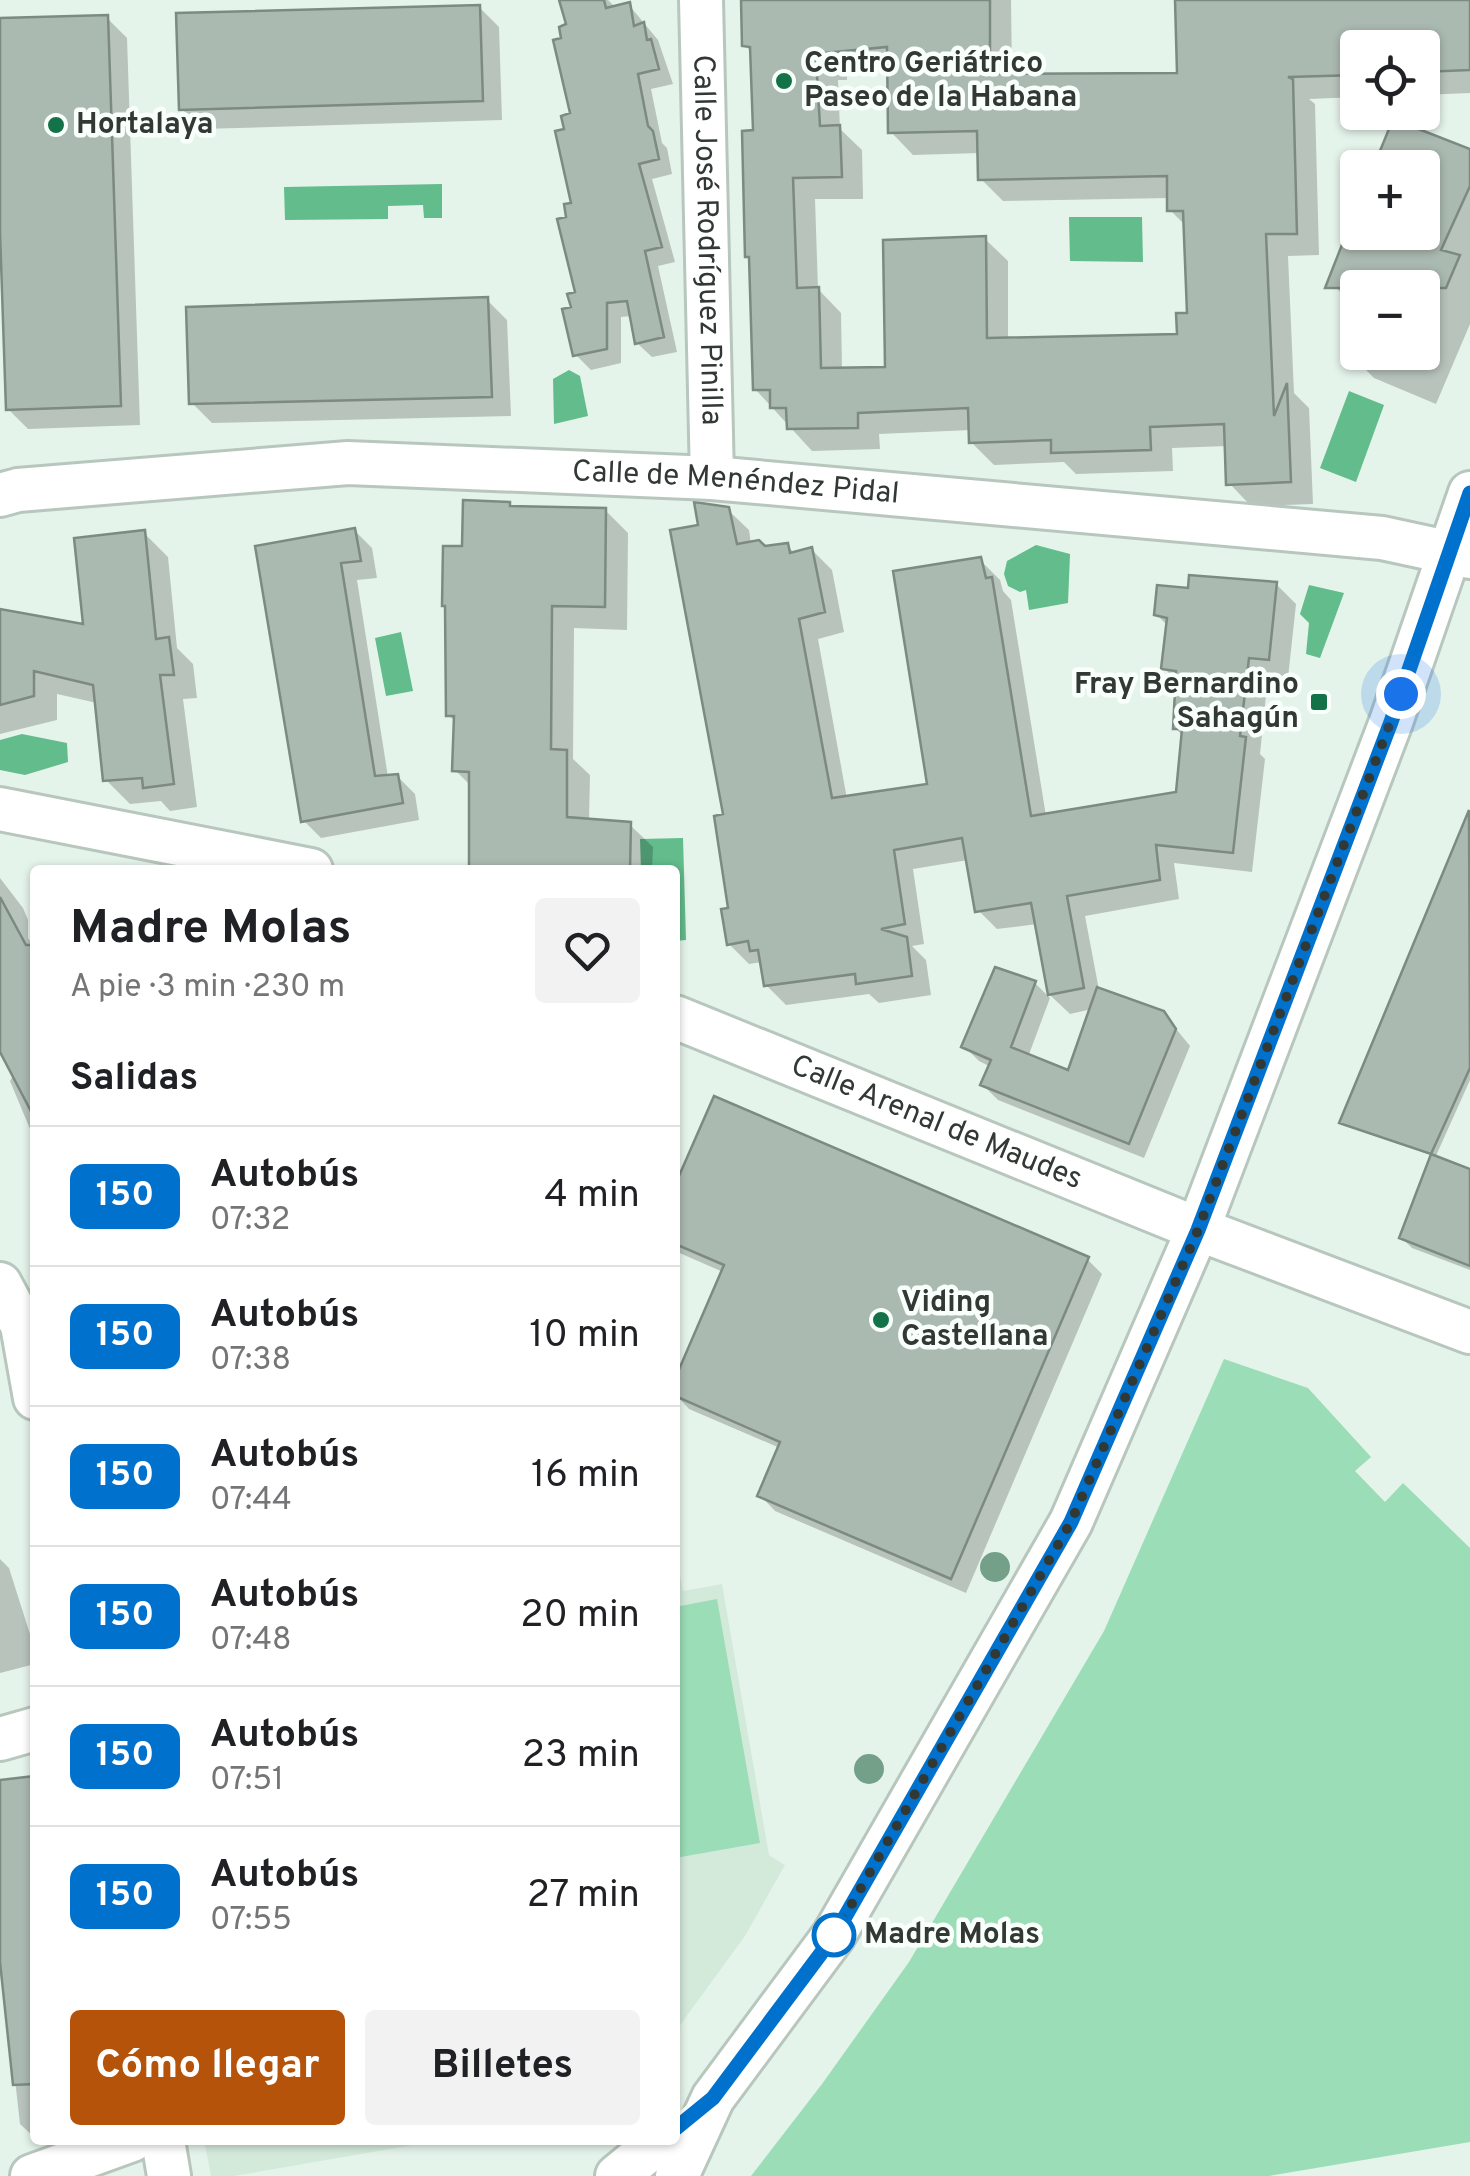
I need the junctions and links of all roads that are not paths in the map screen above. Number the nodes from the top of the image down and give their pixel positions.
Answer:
1 (701, 0) edge
2 (712, 478) junction
3 (1470, 493) edge
4 (0, 495) edge
5 (1459, 555) edge
6 (0, 809) edge
7 (286, 865) edge
8 (680, 1019) edge
9 (1198, 1230) junction
10 (0, 1284) edge
11 (1470, 1332) edge
12 (30, 1370) edge
13 (30, 1730) edge
14 (0, 1739) edge
15 (713, 2098) junction
16 (680, 2124) edge
17 (118, 2145) edge
18 (164, 2145) edge
19 (655, 2145) edge
20 (32, 2176) edge
21 (168, 2176) edge
22 (617, 2176) edge
23 (676, 2176) edge

1 - 2 street, Calle José Rodríguez Pinilla
2 - 4 street, Calle de Menéndez Pidal
2 - 5 street, Calle de Menéndez Pidal
3 - 5 street
5 - 9 street
6 - 7 street
8 - 9 street, Calle Arenal de Maudes
9 - 11 street, Calle Arenal de Maudes
9 - 15 street
10 - 12 street
13 - 14 street
15 - 16 street
15 - 23 street
17 - 20 street
18 - 21 street
19 - 22 street

